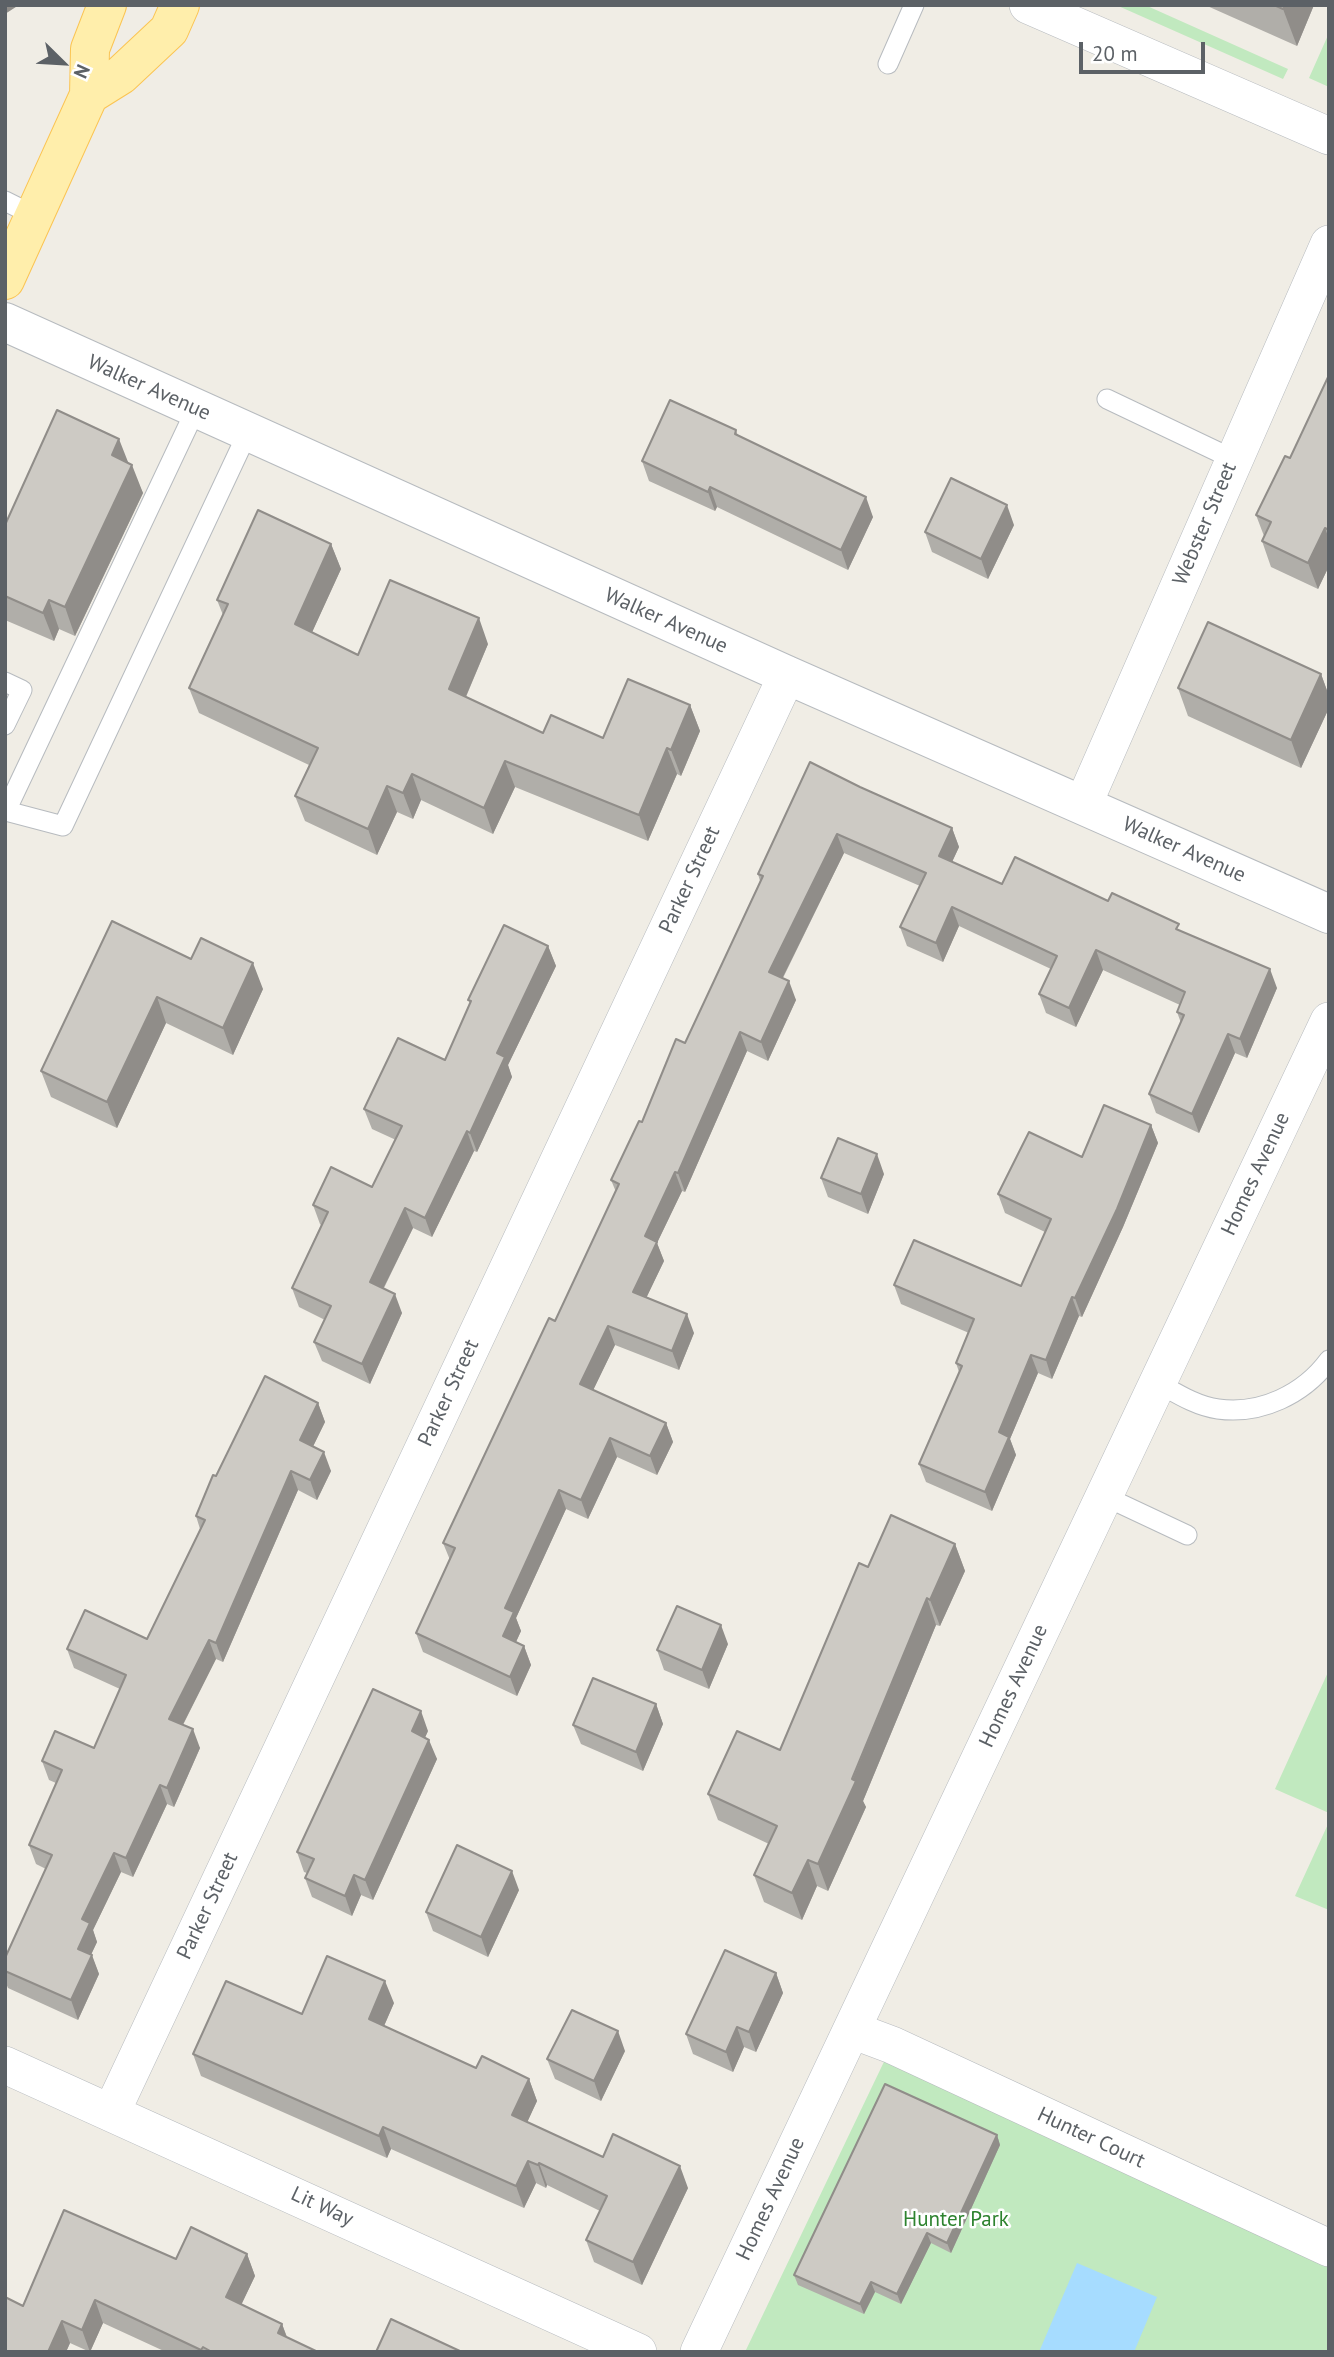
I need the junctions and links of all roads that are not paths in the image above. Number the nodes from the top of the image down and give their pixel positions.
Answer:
1 (107, 5) edge
2 (180, 5) edge
3 (914, 5) edge
4 (1028, 5) edge
5 (888, 64) dead end
6 (89, 95) junction
7 (1329, 136) edge
8 (20, 208) edge
9 (1329, 244) edge
10 (5, 281) edge
11 (5, 322) edge
12 (1107, 399) dead end
13 (196, 409) junction
14 (248, 432) junction
15 (1233, 459) junction
16 (787, 675) junction
17 (5, 682) edge
18 (5, 725) edge
19 (1083, 805) junction
20 (1329, 914) edge
21 (1329, 1021) edge
22 (1329, 1360) edge
23 (1158, 1383) junction
24 (1104, 1496) junction
25 (1187, 1535) dead end
26 (852, 2030) junction
27 (5, 2065) edge
28 (112, 2111) junction
29 (1329, 2248) edge
30 (638, 2352) edge
31 (699, 2352) edge

1 - 6 main road
2 - 6 main road
3 - 5 lane
4 - 7 street
6 - 8 main road
8 - 10 main road
9 - 15 street, Webster Street
11 - 13 street, Walker Avenue
12 - 15 lane
13 - 14 street, Walker Avenue
13 - 14 lane
14 - 16 street, Walker Avenue
15 - 19 street, Webster Street
16 - 19 street, Walker Avenue
16 - 28 street, Parker Street
17 - 18 lane
19 - 20 street, Walker Avenue
21 - 23 street, Homes Avenue
22 - 23 lane
23 - 24 street, Homes Avenue
24 - 25 lane
24 - 26 street, Homes Avenue
26 - 29 street, Hunter Court
26 - 31 street, Homes Avenue
27 - 28 street, Lit Way
28 - 30 street, Lit Way

